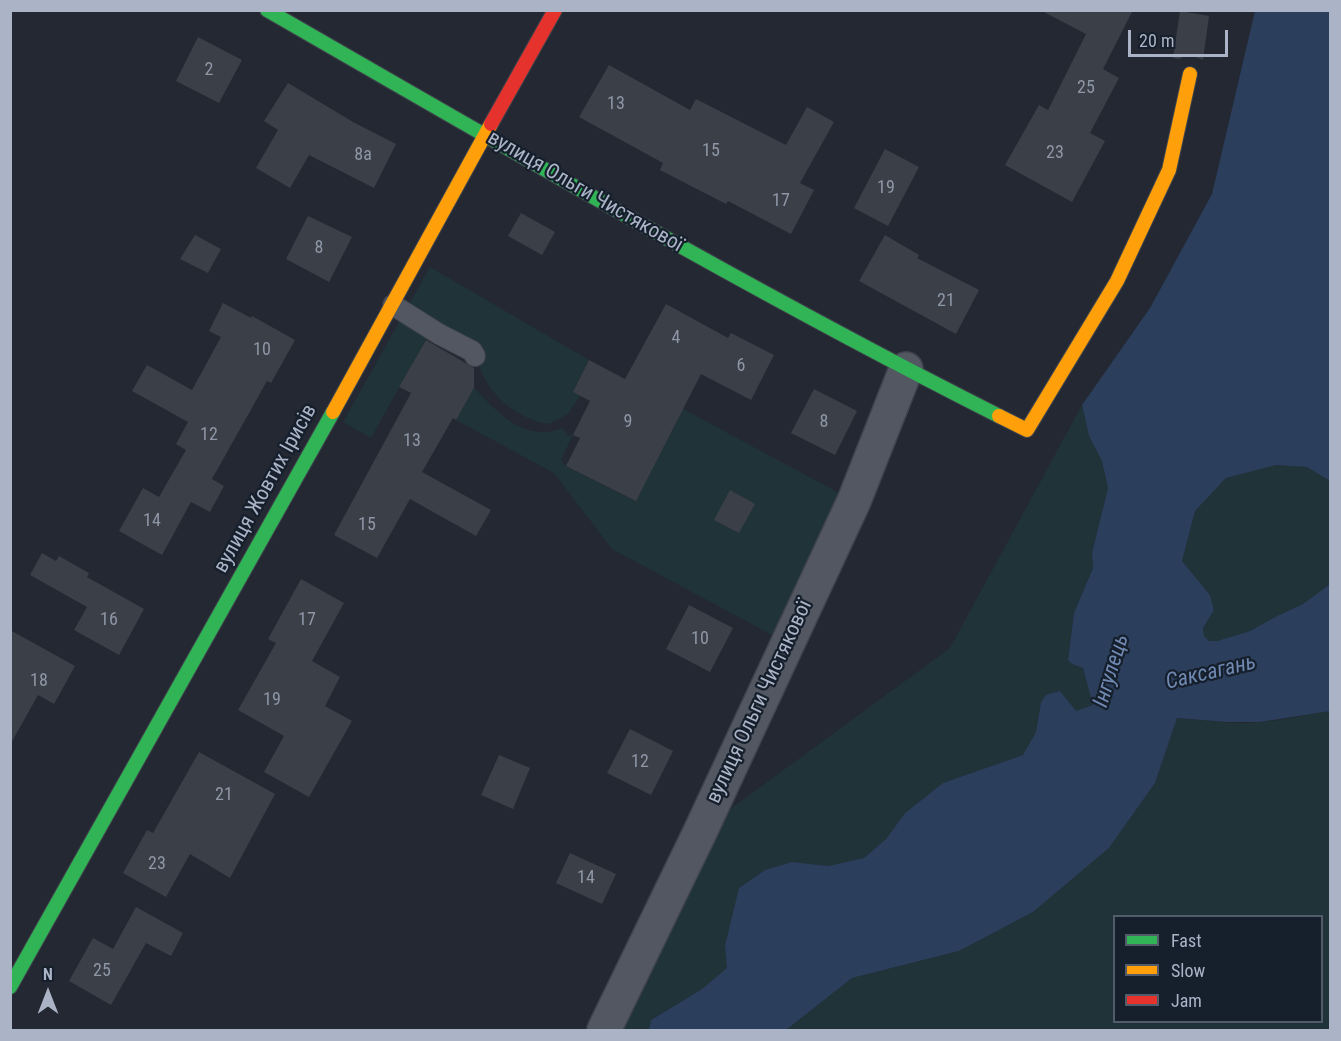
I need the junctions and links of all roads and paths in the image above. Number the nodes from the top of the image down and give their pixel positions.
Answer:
1 (267, 10) edge
2 (555, 10) edge
3 (1190, 74) dead end
4 (485, 134) junction
5 (393, 305) junction
6 (475, 356) dead end
7 (906, 369) junction
8 (10, 987) edge
9 (604, 1030) edge

1 - 4 street, вулиця Ольги Чистякової
2 - 4 street, вулиця Жовтих Ірисів
3 - 7 street, вулиця Ольги Чистякової
4 - 5 street, вулиця Жовтих Ірисів
4 - 7 street, вулиця Ольги Чистякової
5 - 6 lane
5 - 8 street, вулиця Жовтих Ірисів
7 - 9 street, вулиця Ольги Чистякової

